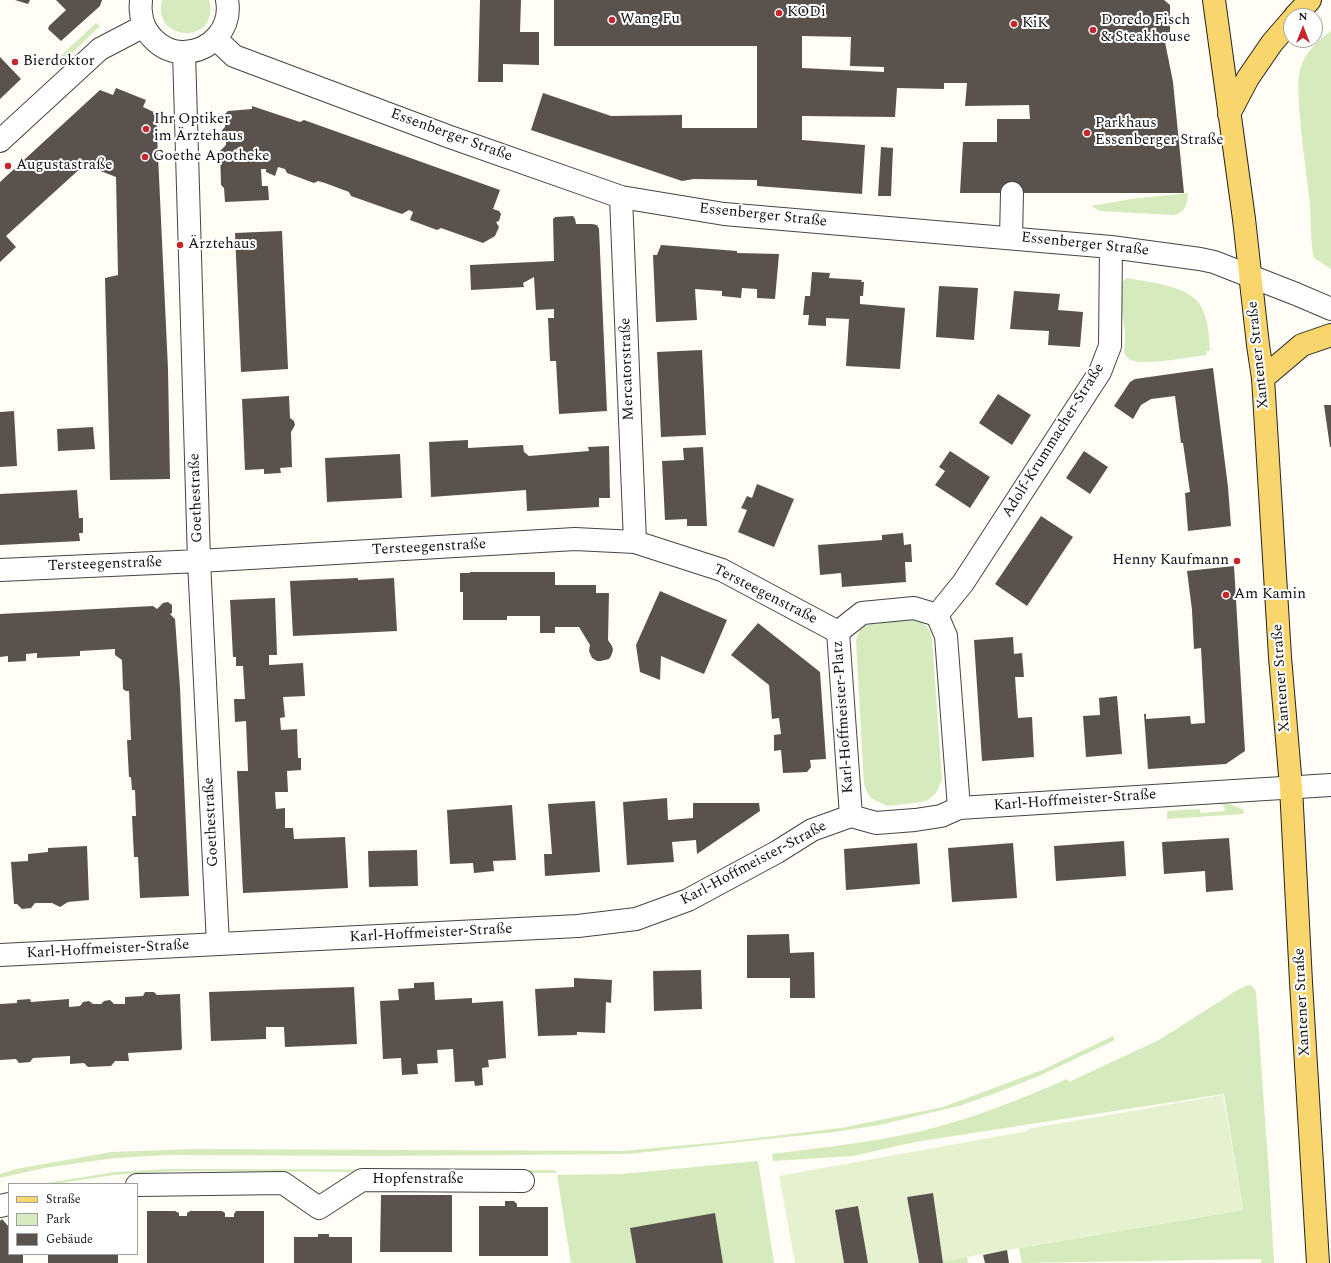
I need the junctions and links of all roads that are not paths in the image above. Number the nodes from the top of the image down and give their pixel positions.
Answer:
1 (141, 0) edge
2 (227, 0) edge
3 (1214, 0) edge
4 (1310, 0) edge
5 (1302, 8) edge
6 (144, 26) junction
7 (1283, 30) edge
8 (216, 39) junction
9 (184, 52) junction
10 (1229, 114) junction
11 (0, 141) edge
12 (1012, 193) dead end
13 (621, 197) junction
14 (1011, 238) junction
15 (1111, 247) junction
16 (1251, 276) junction
17 (1331, 309) edge
18 (1331, 336) edge
19 (1263, 378) junction
20 (635, 542) junction
21 (199, 562) junction
22 (0, 570) edge
23 (937, 615) junction
24 (838, 632) junction
25 (1331, 785) edge
26 (1291, 788) junction
27 (959, 808) junction
28 (851, 816) junction
29 (218, 944) junction
30 (0, 955) edge
31 (523, 1181) dead end
32 (138, 1185) edge
33 (1318, 1263) edge

1 - 6 street
2 - 8 street
3 - 10 main road, Xantener Straße
4 - 5 main road
6 - 9 street
6 - 11 street
7 - 10 main road
8 - 9 street
8 - 13 street, Essenberger Straße
9 - 21 street, Goethestraße
10 - 16 main road, Xantener Straße
12 - 14 street
13 - 14 street, Essenberger Straße
13 - 20 street, Mercatorstraße
14 - 15 street, Essenberger Straße
15 - 16 street, Essenberger Straße
15 - 23 street, Adolf-Krummacher-Straße
16 - 17 street, Essenberger Straße
16 - 19 main road, Xantener Straße
18 - 19 main road
19 - 26 main road, Xantener Straße
20 - 21 street, Tersteegenstraße
20 - 24 street, Tersteegenstraße
21 - 22 street, Tersteegenstraße
21 - 29 street, Goethestraße
23 - 24 street, Karl-Hoffmeister-Platz
23 - 27 street
24 - 28 street, Karl-Hoffmeister-Platz
25 - 26 street, Karl-Hoffmeister-Straße
26 - 27 street, Karl-Hoffmeister-Straße
26 - 33 main road, Xantener Straße
27 - 28 street, Karl-Hoffmeister-Straße
28 - 29 street, Karl-Hoffmeister-Straße
29 - 30 street, Karl-Hoffmeister-Straße
31 - 32 street, Hopfenstraße

